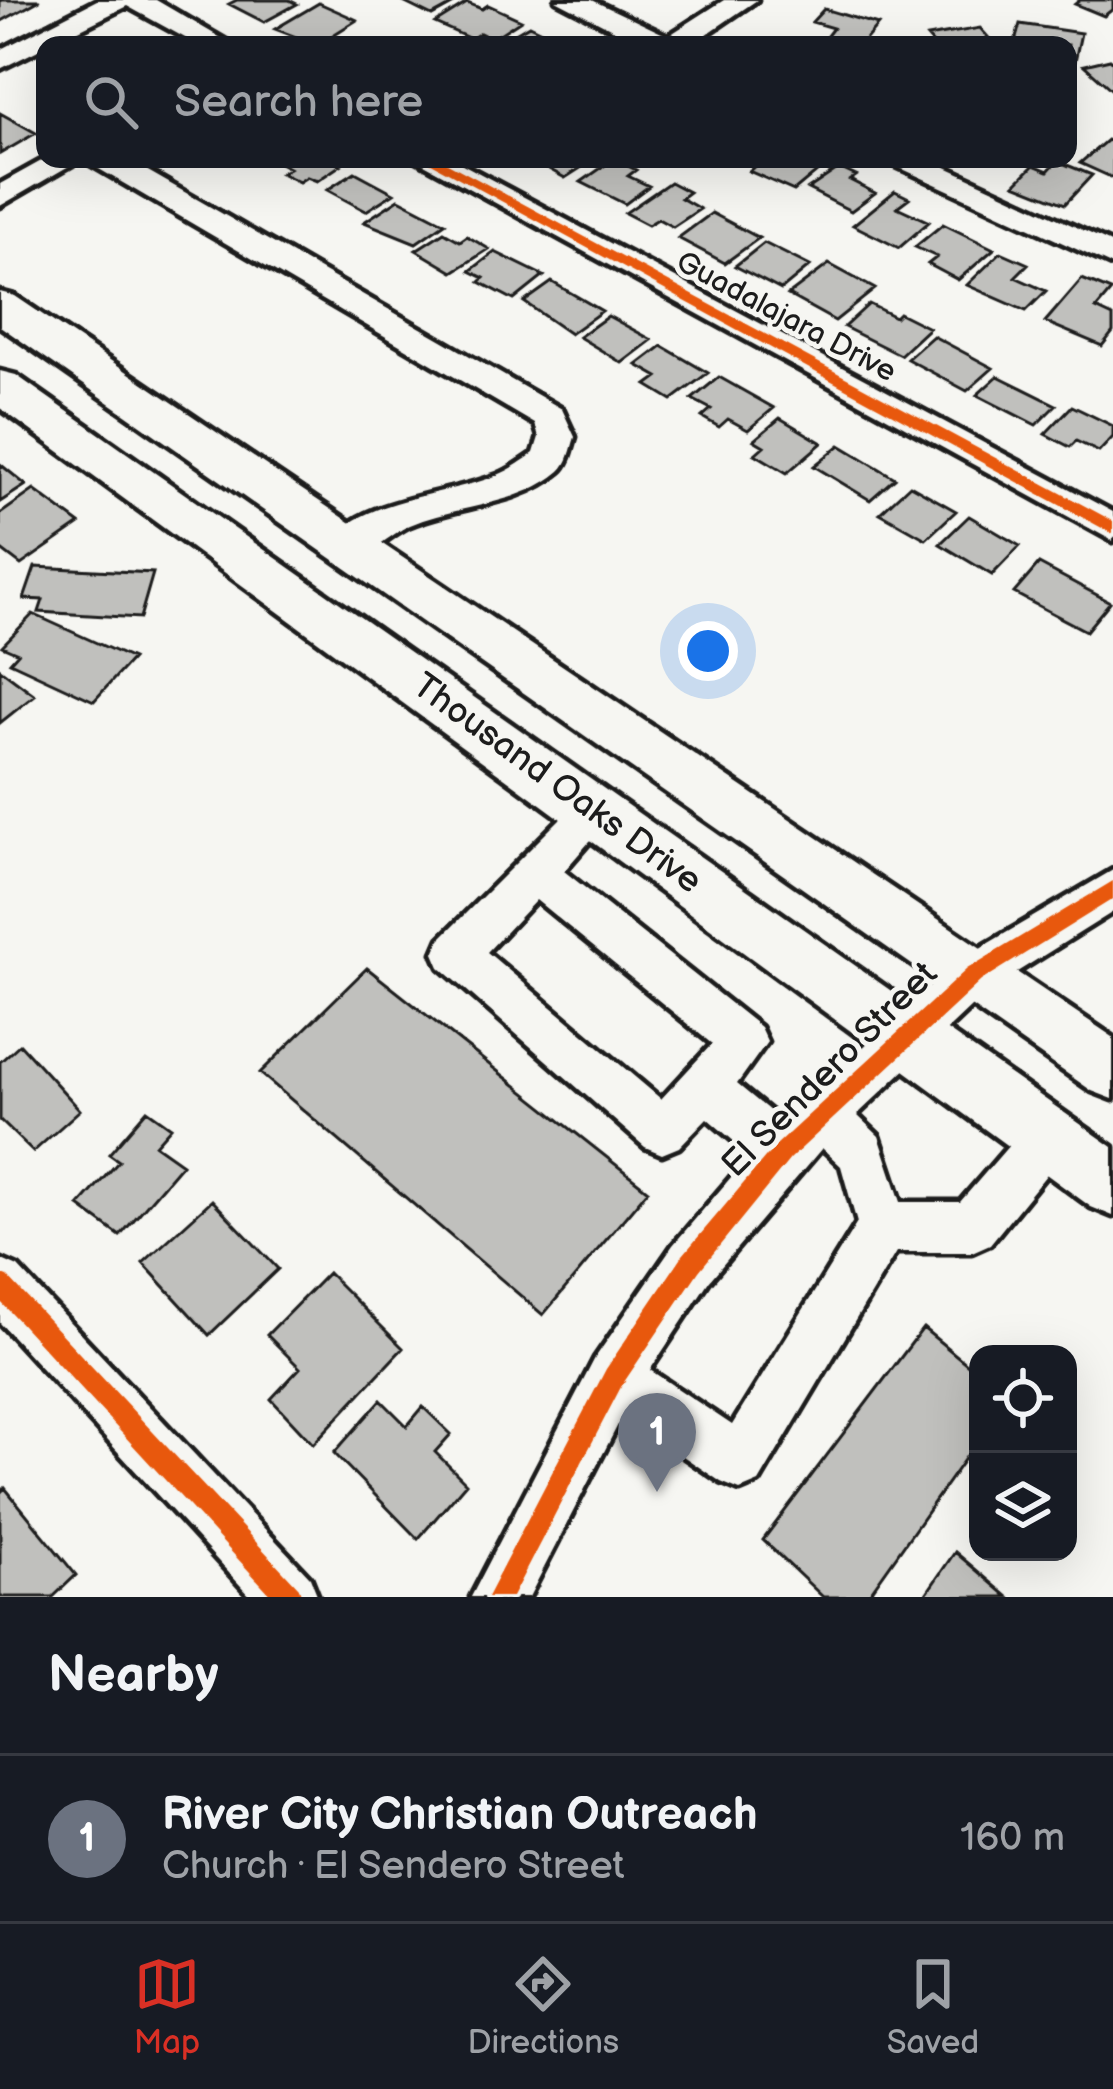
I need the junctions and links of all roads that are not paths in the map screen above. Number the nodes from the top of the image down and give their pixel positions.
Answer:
1 (118, 0) edge
2 (136, 0) edge
3 (570, 0) edge
4 (743, 0) edge
5 (48, 36) edge
6 (202, 36) edge
7 (649, 36) edge
8 (684, 36) edge
9 (36, 42) edge
10 (0, 61) edge
11 (50, 168) edge
12 (121, 168) edge
13 (447, 168) edge
14 (955, 168) edge
15 (0, 196) edge
16 (1113, 256) edge
17 (0, 306) edge
18 (0, 386) edge
19 (1113, 528) edge
20 (348, 545) junction
21 (595, 811) junction
22 (534, 873) junction
23 (1113, 889) edge
24 (974, 975) junction
25 (906, 1035) junction
26 (1113, 1071) edge
27 (705, 1087) junction
28 (821, 1115) junction
29 (1047, 1137) junction
30 (783, 1152) junction
31 (1113, 1185) edge
32 (883, 1227) junction
33 (0, 1286) edge
34 (614, 1377) junction
35 (290, 1597) edge
36 (499, 1597) edge

1 - 5 street
2 - 6 street
3 - 7 street
4 - 8 street
9 - 10 street
11 - 15 street
12 - 20 street
13 - 19 street, Guadalajara Drive
14 - 16 street
17 - 20 main road, Thousand Oaks Drive
18 - 21 main road, Thousand Oaks Drive
20 - 24 main road, Thousand Oaks Drive
21 - 22 street
21 - 25 main road, Thousand Oaks Drive
22 - 27 street
22 - 27 street
23 - 24 street, El Sendero Street
24 - 25 street, El Sendero Street
24 - 26 main road, Thousand Oaks Drive
25 - 28 street, El Sendero Street
25 - 29 main road, Thousand Oaks Drive
27 - 30 street
28 - 30 street, El Sendero Street
28 - 32 street
29 - 31 main road, Thousand Oaks Drive
29 - 32 street
30 - 34 street, El Sendero Street
32 - 34 street
33 - 35 street
34 - 36 street, El Sendero Street

